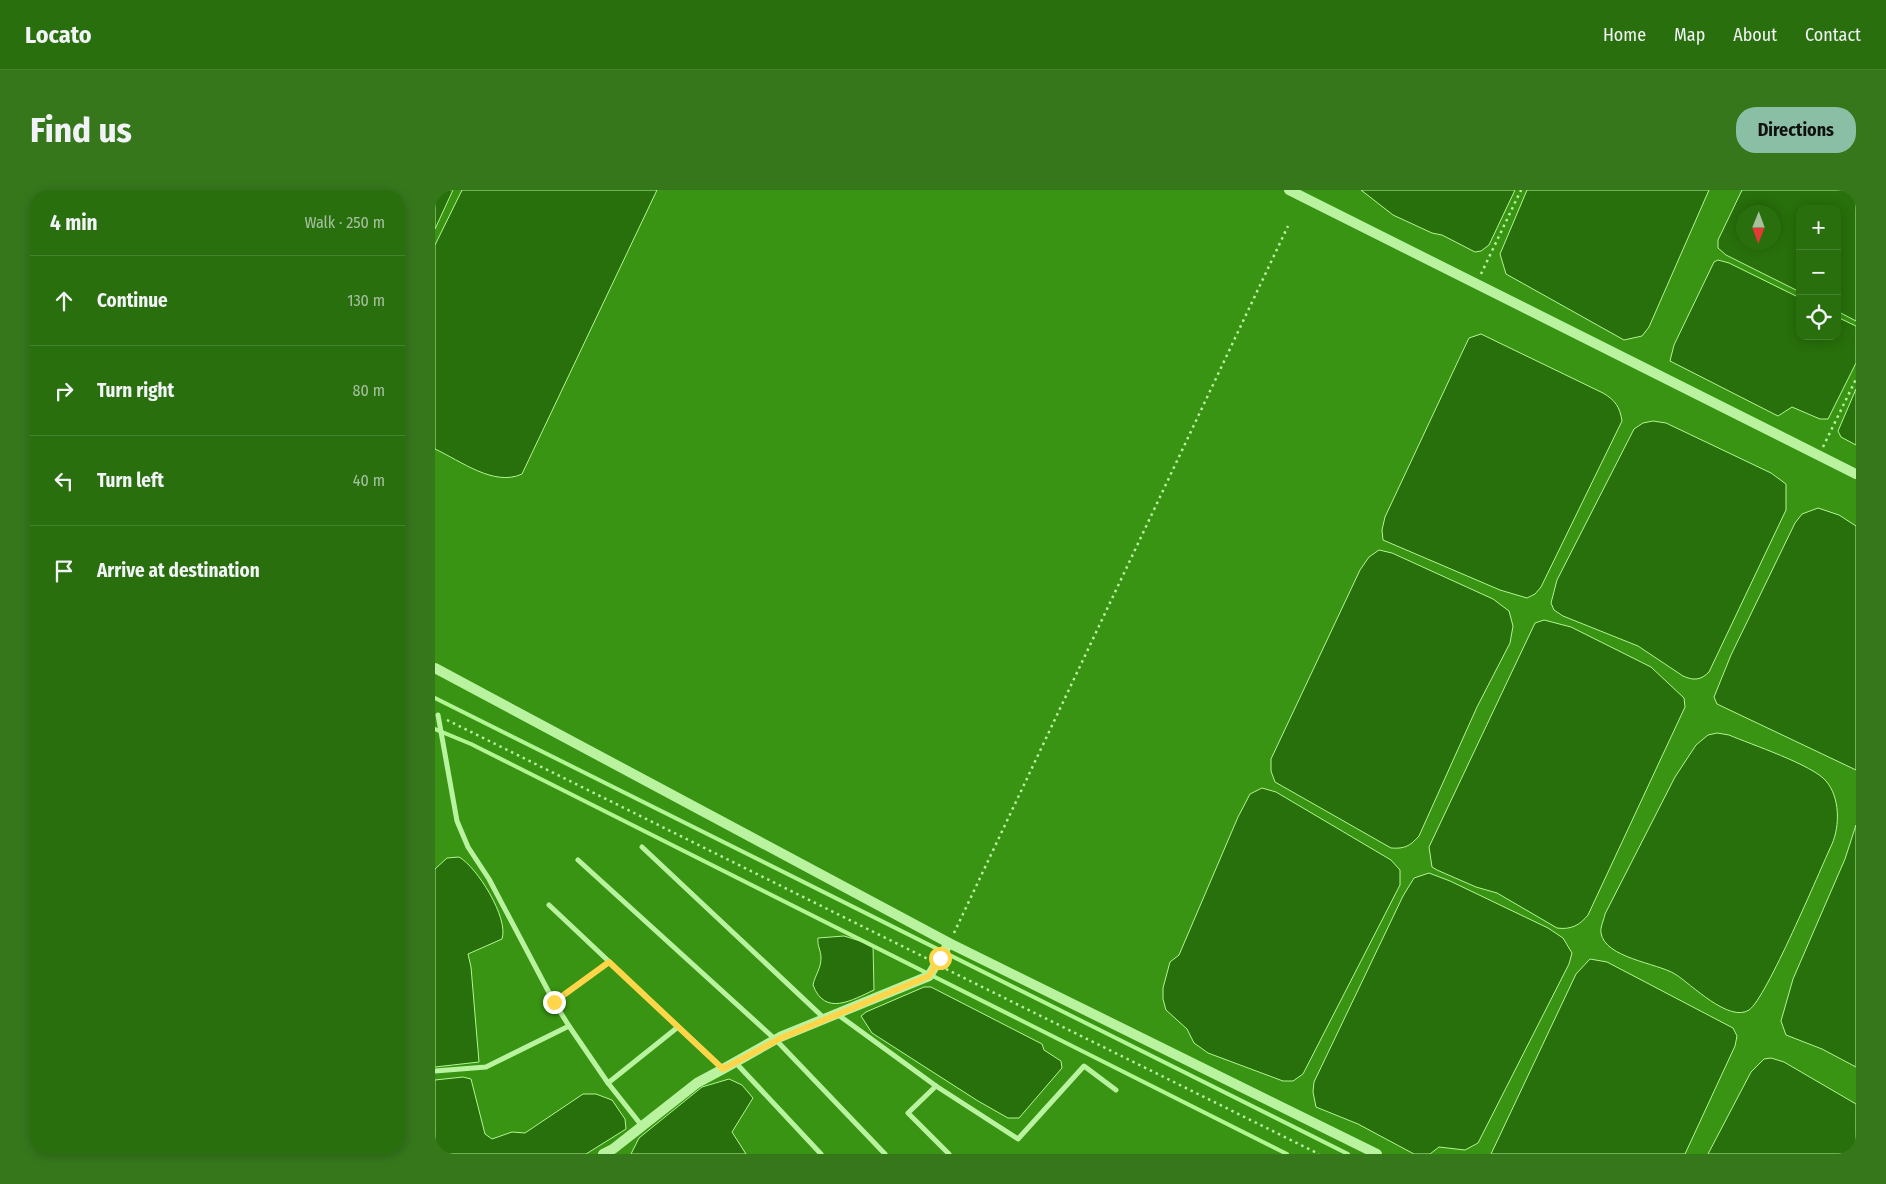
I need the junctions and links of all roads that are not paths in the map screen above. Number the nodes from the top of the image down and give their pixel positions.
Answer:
1 (1289, 190) edge
2 (1856, 474) edge
3 (435, 668) edge
4 (438, 716) road end
5 (642, 847) dead end
6 (578, 860) dead end
7 (549, 905) dead end
8 (948, 945) junction
9 (609, 962) junction
10 (554, 1002) junction
11 (837, 1014) junction
12 (825, 1019) junction
13 (569, 1026) junction
14 (678, 1027) junction
15 (776, 1040) junction
16 (735, 1062) junction
17 (723, 1069) junction
18 (435, 1071) edge
19 (608, 1083) junction
20 (936, 1086) junction
21 (1116, 1090) dead end
22 (642, 1126) junction
23 (603, 1154) edge
24 (821, 1154) edge
25 (885, 1154) edge
26 (949, 1154) edge
27 (1377, 1154) edge

1 - 2 street
3 - 8 street
4 - 10 lane
5 - 12 lane
6 - 15 lane
7 - 9 lane
8 - 11 street
8 - 27 street
9 - 10 lane
9 - 14 lane
10 - 13 lane
11 - 12 street
11 - 20 lane
12 - 15 street
13 - 18 lane
13 - 19 lane
14 - 17 lane
14 - 19 lane
15 - 16 street
15 - 25 lane
16 - 17 street
16 - 24 lane
17 - 22 street
19 - 22 lane
20 - 21 lane
20 - 26 lane
22 - 23 street

